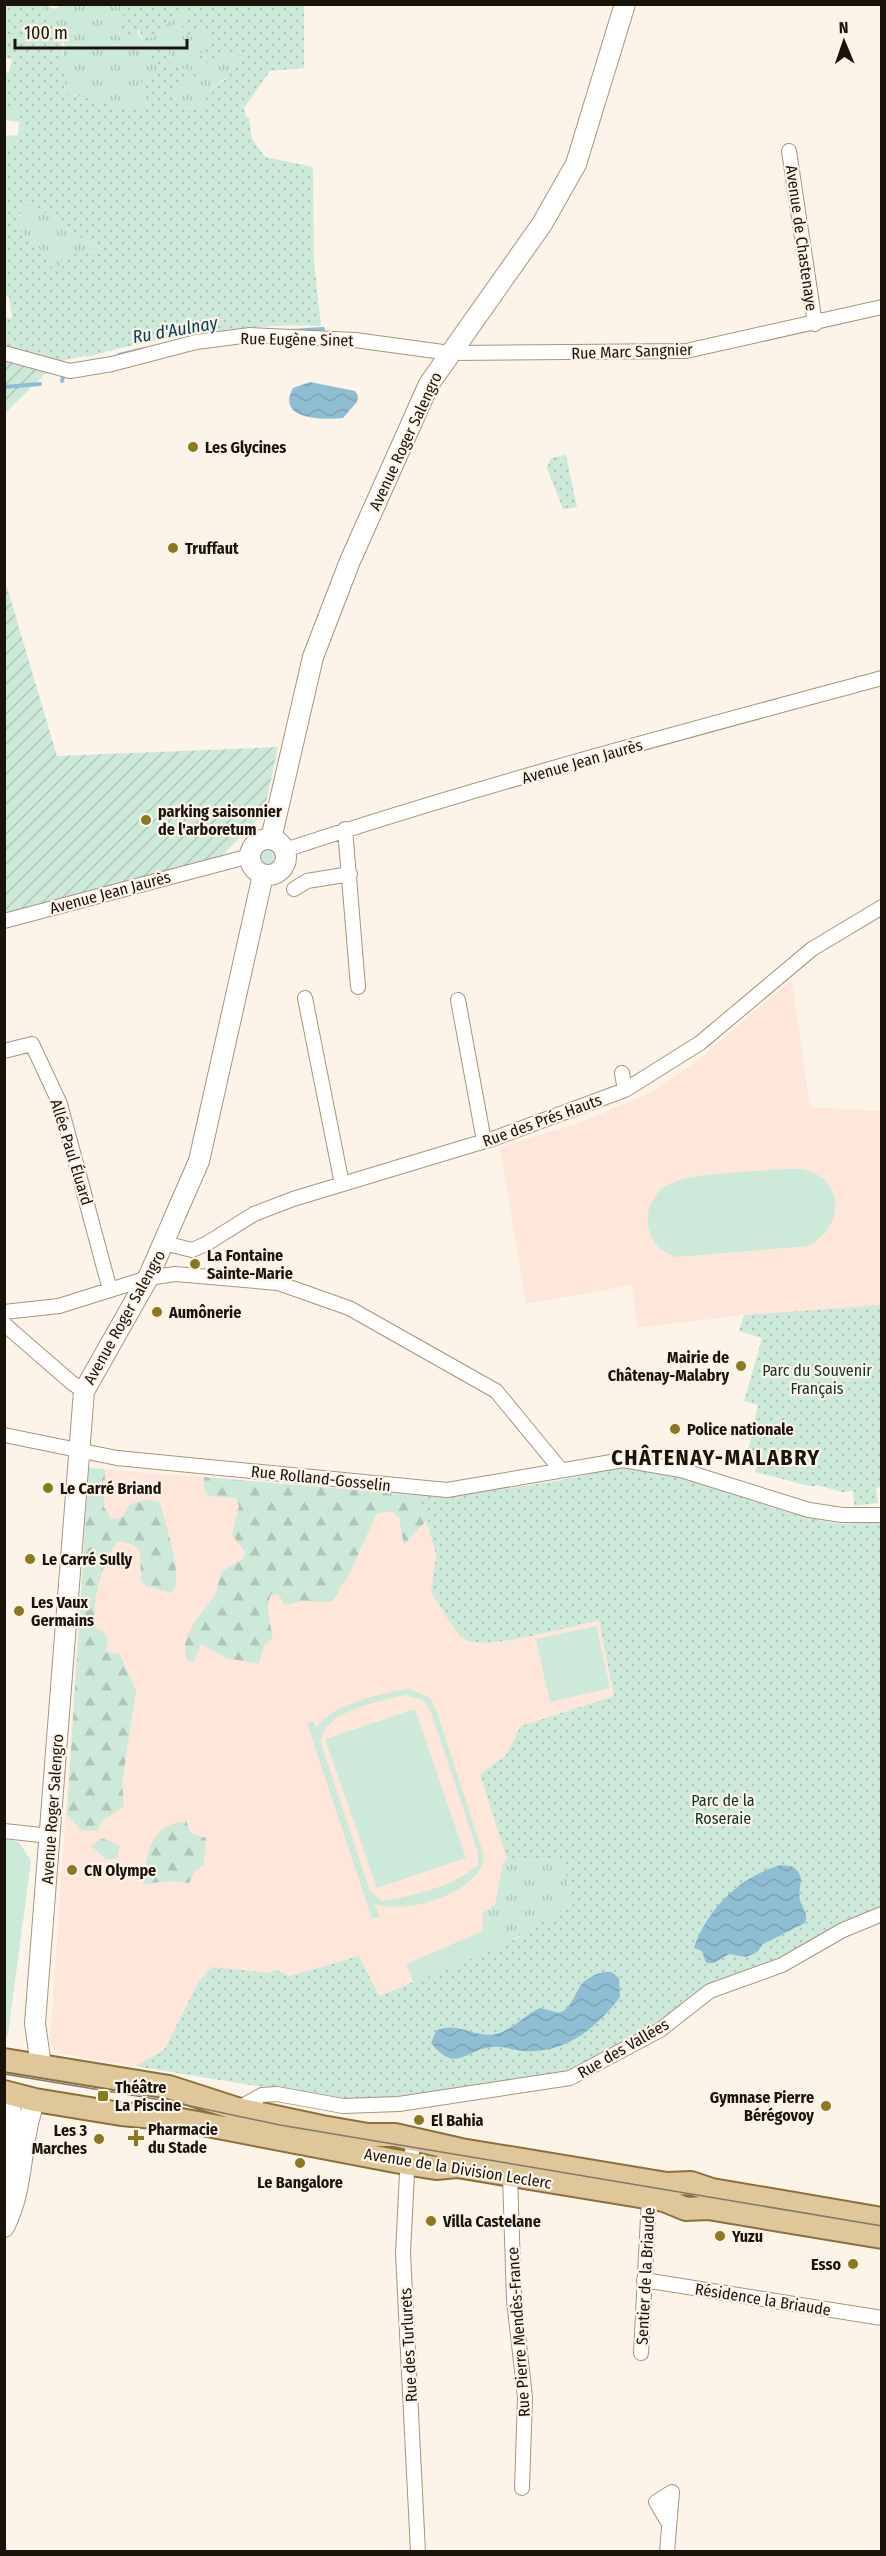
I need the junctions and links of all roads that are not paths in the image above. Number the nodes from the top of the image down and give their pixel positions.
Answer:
1 (625, 4) edge
2 (789, 151) dead end
3 (882, 307) edge
4 (815, 324) junction
5 (450, 352) junction
6 (4, 353) edge
7 (882, 678) edge
8 (345, 830) junction
9 (278, 844) junction
10 (250, 856) junction
11 (350, 874) junction
12 (263, 875) junction
13 (294, 889) dead end
14 (882, 907) edge
15 (4, 921) edge
16 (358, 987) dead end
17 (305, 998) dead end
18 (458, 1000) dead end
19 (4, 1051) edge
20 (622, 1073) dead end
21 (625, 1090) junction
22 (484, 1141) junction
23 (342, 1184) junction
24 (164, 1243) junction
25 (148, 1278) junction
26 (110, 1290) junction
27 (4, 1312) edge
28 (4, 1324) edge
29 (84, 1390) junction
30 (4, 1435) edge
31 (80, 1450) junction
32 (561, 1470) junction
33 (882, 1515) edge
34 (4, 1831) edge
35 (50, 1836) junction
36 (882, 1914) edge
37 (35, 2023) junction
38 (11, 2061) edge
39 (41, 2066) junction
40 (8, 2093) edge
41 (34, 2100) junction
42 (237, 2109) junction
43 (415, 2139) junction
44 (411, 2164) junction
45 (510, 2176) junction
46 (4, 2186) edge
47 (649, 2198) junction
48 (882, 2219) edge
49 (4, 2227) edge
50 (882, 2237) edge
51 (644, 2280) junction
52 (882, 2318) edge
53 (641, 2353) dead end
54 (522, 2488) dead end
55 (669, 2524) dead end
56 (418, 2552) edge
57 (667, 2552) edge

1 - 5 main road, Avenue Roger Salengro
2 - 4 street, Avenue de Chastenaye
3 - 4 street, Rue Marc Sangnier
4 - 5 street, Rue Marc Sangnier
5 - 6 street, Rue Eugène Sinet
5 - 9 main road, Avenue Roger Salengro
7 - 8 street, Avenue Jean Jaurès
8 - 9 street, Avenue Jean Jaurès
8 - 11 street
9 - 10 main road
9 - 12 main road
10 - 12 main road
10 - 15 street, Avenue Jean Jaurès
11 - 13 street
11 - 16 street
12 - 24 main road, Avenue Roger Salengro
14 - 21 street, Rue des Prés Hauts
17 - 23 street
18 - 22 street
19 - 26 street, Allée Paul Éluard
20 - 21 street
21 - 22 street, Rue des Prés Hauts
22 - 23 street, Rue des Prés Hauts
23 - 24 street, Rue des Prés Hauts
24 - 25 main road, Avenue Roger Salengro
25 - 26 street
25 - 29 main road, Avenue Roger Salengro
25 - 32 street
26 - 27 street
28 - 29 street
29 - 31 main road, Avenue Roger Salengro
30 - 31 street, Rue Rolland-Gosselin
31 - 32 street, Rue Rolland-Gosselin
31 - 35 main road, Avenue Roger Salengro
32 - 33 street, Rue Rolland-Gosselin
34 - 35 street
35 - 37 main road, Avenue Roger Salengro
36 - 42 street, Rue des Vallées
37 - 38 main road, Avenue Roger Salengro
37 - 39 main road, Avenue Roger Salengro
38 - 39 main road, Avenue de la Division Leclerc
38 - 40 main road
39 - 41 main road
39 - 42 main road, Avenue de la Division Leclerc
40 - 41 main road, Avenue de la Division Leclerc
40 - 46 main road
41 - 44 main road, Avenue de la Division Leclerc
41 - 49 main road
42 - 43 main road, Avenue de la Division Leclerc
43 - 44 street, Rue des Turlurets
43 - 48 main road, Avenue de la Division Leclerc
44 - 45 main road, Avenue de la Division Leclerc
44 - 56 street, Rue des Turlurets
45 - 47 main road, Avenue de la Division Leclerc
45 - 54 street, Rue Pierre Mendès-France
47 - 50 main road, Avenue de la Division Leclerc
47 - 51 street, Sentier de la Briaude
51 - 52 street, Résidence la Briaude
51 - 53 street, Sentier de la Briaude
55 - 57 street

